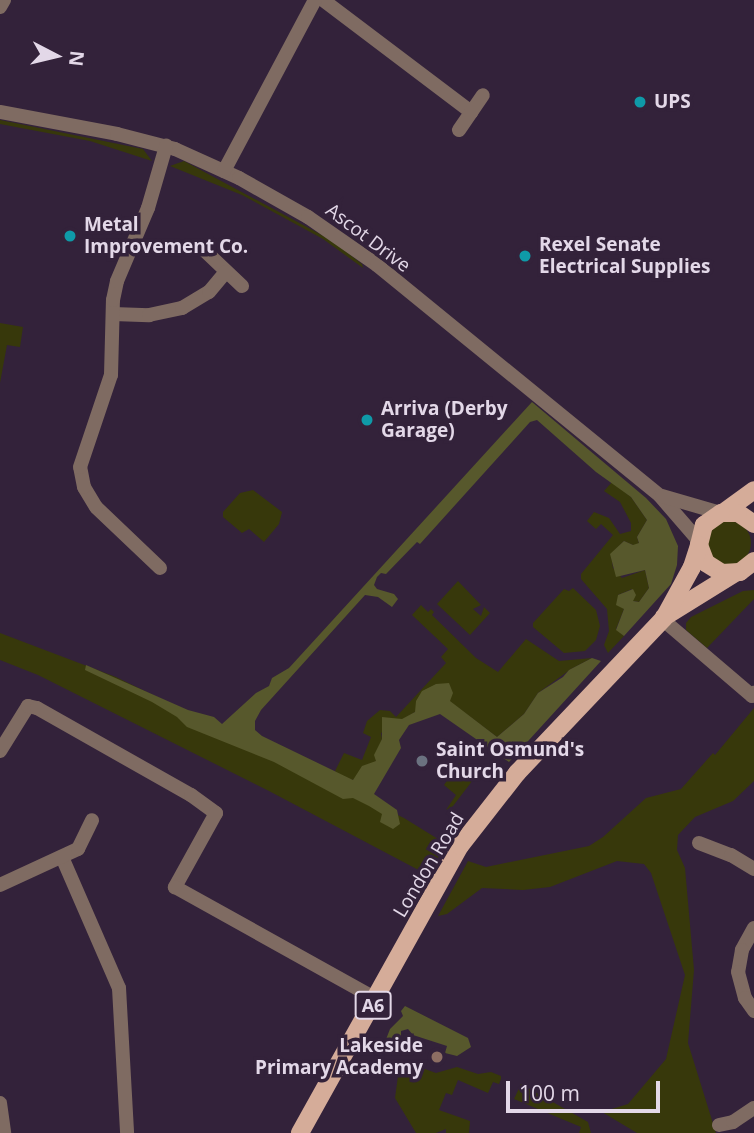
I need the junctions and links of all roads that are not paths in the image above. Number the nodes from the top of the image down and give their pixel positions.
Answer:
1 (4, 0) edge
2 (314, 0) edge
3 (323, 0) edge
4 (0, 7) edge
5 (483, 94) dead end
6 (0, 111) edge
7 (471, 112) junction
8 (459, 130) dead end
9 (166, 146) junction
10 (224, 171) junction
11 (205, 251) dead end
12 (226, 272) junction
13 (242, 286) dead end
14 (113, 314) junction
15 (754, 490) edge
16 (660, 496) junction
17 (722, 512) junction
18 (754, 524) edge
19 (699, 543) junction
20 (160, 568) dead end
21 (747, 570) edge
22 (663, 618) junction
23 (754, 693) edge
24 (0, 751) edge
25 (92, 820) dead end
26 (699, 843) dead end
27 (62, 857) junction
28 (754, 870) edge
29 (0, 885) edge
30 (754, 928) edge
31 (376, 999) junction
32 (754, 1011) edge
33 (0, 1103) edge
34 (754, 1108) edge
35 (730, 1127) edge
36 (4, 1133) edge
37 (127, 1133) edge
38 (300, 1133) edge

1 - 4 street
2 - 10 street
3 - 7 street
5 - 7 street
6 - 9 street, Ascot Drive
7 - 8 street
9 - 10 street, Ascot Drive
9 - 14 street
10 - 16 street, Ascot Drive
11 - 12 street
12 - 13 street
12 - 14 street
14 - 20 street
15 - 17 main road
16 - 17 street, Ascot Drive
16 - 19 street, Ascot Drive
17 - 18 main road
17 - 19 main road, London Road
19 - 21 main road
19 - 22 main road, London Road / A6
21 - 22 main road, London Road / A6
22 - 23 street
22 - 31 main road, London Road / A6
24 - 31 street
25 - 27 street
26 - 28 street
27 - 29 street
27 - 37 street
30 - 32 street
31 - 38 main road, London Road / A6
33 - 36 street
34 - 35 street

